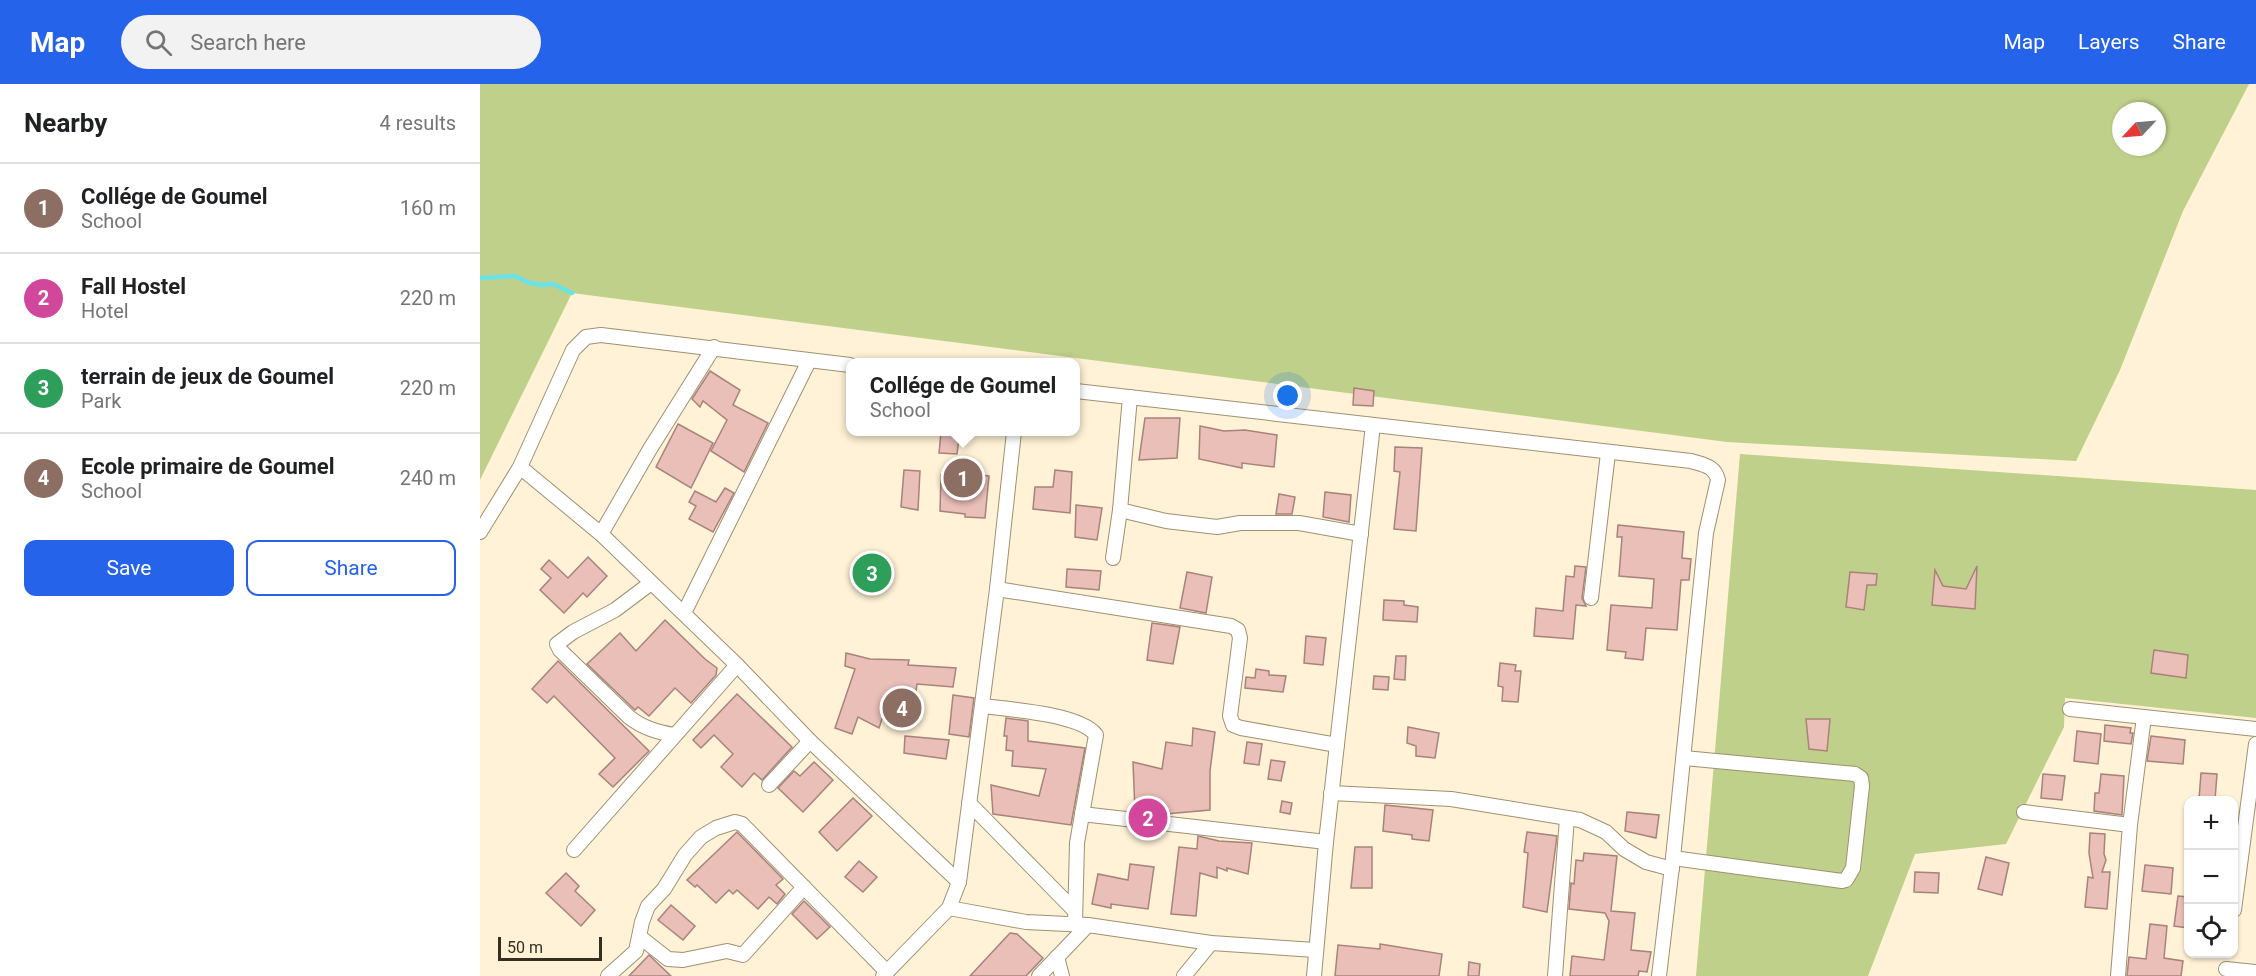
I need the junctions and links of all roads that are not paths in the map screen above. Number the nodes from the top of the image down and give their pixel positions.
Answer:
1 (714, 347) junction
2 (809, 361) junction
3 (846, 365) edge
4 (1080, 391) edge
5 (1130, 397) junction
6 (1373, 425) junction
7 (1014, 436) edge
8 (1608, 453) junction
9 (520, 467) junction
10 (1120, 510) junction
11 (480, 532) edge
12 (601, 534) junction
13 (1361, 534) junction
14 (1113, 558) dead end
15 (651, 584) junction
16 (997, 589) junction
17 (1591, 598) dead end
18 (684, 613) junction
19 (737, 665) junction
20 (982, 706) junction
21 (2070, 709) dead end
22 (2144, 717) junction
23 (2256, 729) edge
24 (674, 735) junction
25 (810, 741) junction
26 (2256, 744) edge
27 (1337, 745) junction
28 (1684, 758) junction
29 (770, 785) dead end
30 (1331, 793) junction
31 (969, 803) junction
32 (2024, 812) dead end
33 (1082, 814) junction
34 (1567, 818) junction
35 (2130, 825) junction
36 (1326, 842) junction
37 (574, 850) dead end
38 (1672, 864) junction
39 (959, 882) junction
40 (804, 887) junction
41 (2235, 904) edge
42 (949, 908) junction
43 (1079, 920) junction
44 (640, 937) junction
45 (1211, 944) junction
46 (1315, 950) junction
47 (1057, 957) junction
48 (2225, 972) edge
49 (2256, 972) edge
50 (885, 974) edge
51 (608, 976) edge
52 (1039, 976) edge
53 (1062, 976) edge
54 (1184, 976) edge
55 (1314, 976) edge
56 (1555, 976) edge
57 (1659, 976) edge
58 (2118, 976) edge

1 - 2 street
1 - 9 street
1 - 12 street
2 - 3 street
2 - 18 street
4 - 5 street
5 - 6 street
5 - 10 street
6 - 8 street
6 - 13 street
7 - 16 street
8 - 17 street
8 - 28 street
9 - 11 street
9 - 12 street
10 - 13 street
10 - 14 street
12 - 15 street
13 - 27 street
15 - 18 street
15 - 24 street
16 - 20 street
16 - 27 street
18 - 19 street
19 - 24 street
19 - 25 street
20 - 31 street
20 - 33 street
21 - 22 street
22 - 23 street
22 - 35 street
24 - 37 street
25 - 29 street
25 - 39 street
26 - 41 street
27 - 30 street
28 - 38 street
28 - 38 street
30 - 34 street
30 - 36 street
31 - 39 street
31 - 43 street
32 - 35 street
33 - 36 street
33 - 43 street
34 - 38 street
34 - 56 street
35 - 58 street
36 - 46 street
38 - 57 street
39 - 42 street
40 - 44 street
40 - 44 street
40 - 50 street
42 - 43 street
42 - 50 street
43 - 45 street
43 - 47 street
44 - 51 street
45 - 46 street
45 - 54 street
46 - 55 street
47 - 52 street
47 - 53 street
48 - 49 street

